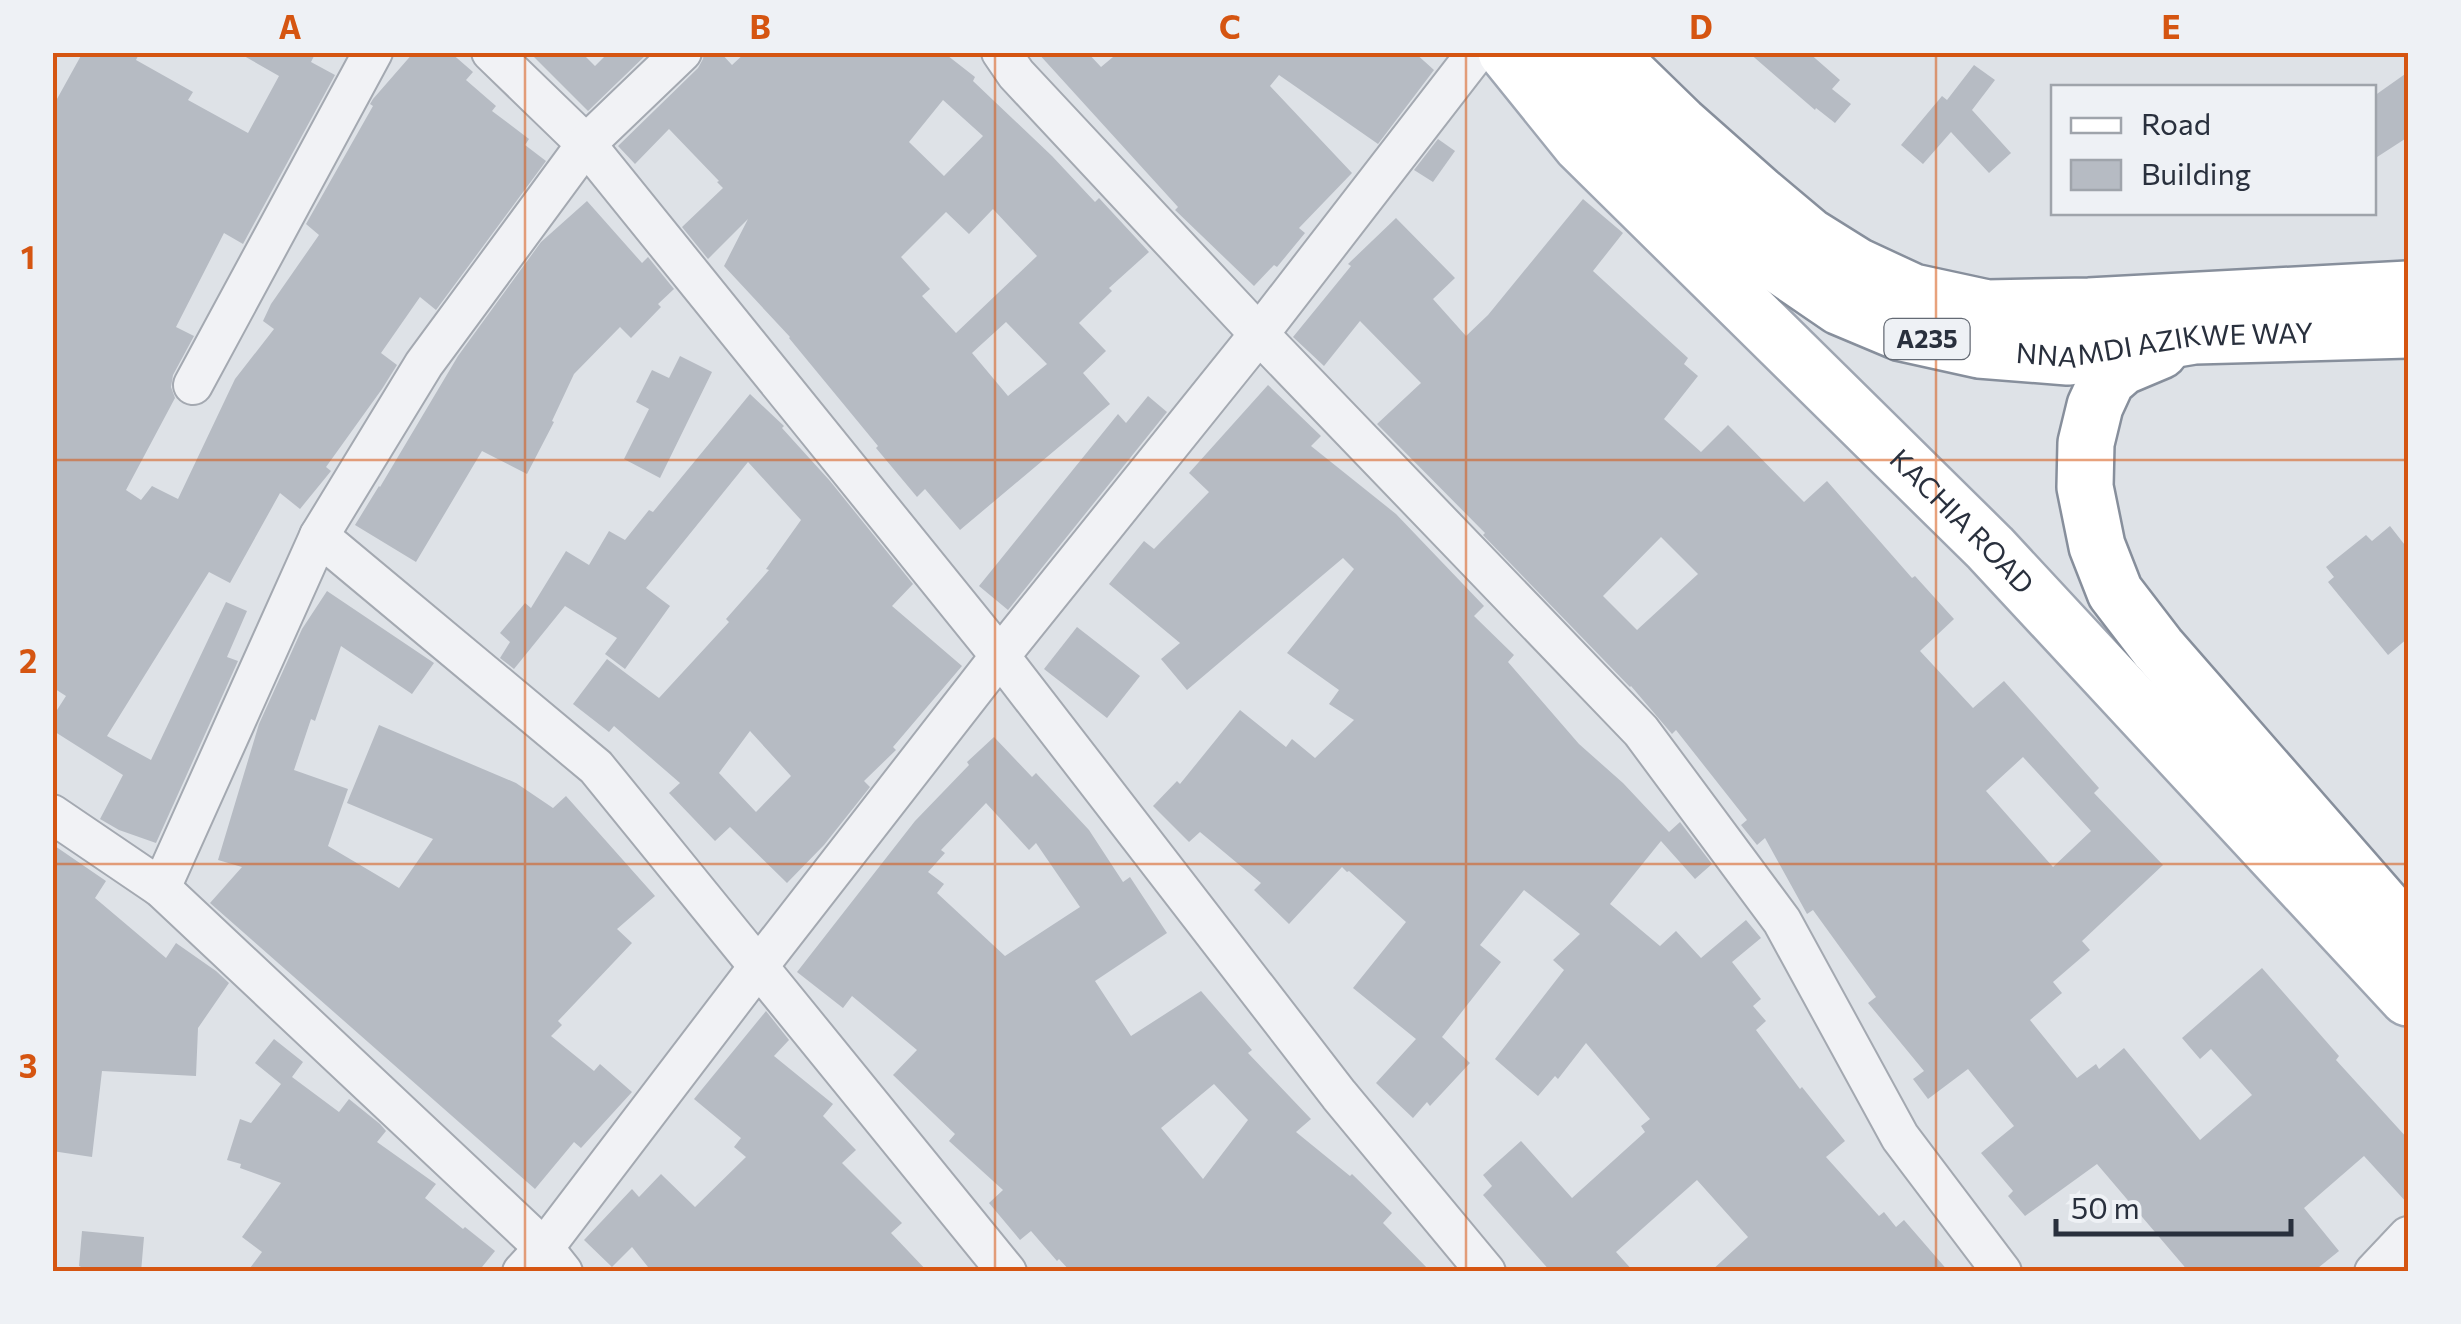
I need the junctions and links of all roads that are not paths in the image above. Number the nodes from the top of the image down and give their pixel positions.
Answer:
1 (373, 52) edge
2 (490, 52) edge
3 (682, 52) edge
4 (1001, 52) edge
5 (1476, 52) edge
6 (1506, 52) edge
7 (1543, 52) edge
8 (1606, 52) edge
9 (586, 144) junction
10 (2408, 288) edge
11 (2408, 330) edge
12 (1259, 334) junction
13 (2194, 336) junction
14 (194, 385) dead end
15 (319, 536) junction
16 (1000, 656) junction
17 (52, 814) edge
18 (161, 888) junction
19 (2408, 934) edge
20 (758, 966) junction
21 (2408, 998) edge
22 (2408, 1236) edge
23 (543, 1264) edge
24 (1007, 1272) edge
25 (1486, 1272) edge
26 (2002, 1272) edge
27 (2374, 1272) edge

1 - 14 street
2 - 9 street
3 - 9 street
4 - 12 street
5 - 12 street
6 - 21 main road, KACHIA ROAD
7 - 13 main road, NNAMDI AZIKWE WAY / A235
8 - 10 main road, A235
9 - 15 street
9 - 16 street
11 - 13 main road, NNAMDI AZIKWE WAY / A235
12 - 16 street
12 - 26 street
13 - 19 main road
15 - 18 street
15 - 20 street
16 - 20 street
16 - 25 street
17 - 18 street
18 - 23 street
20 - 23 street
20 - 24 street
22 - 27 street

